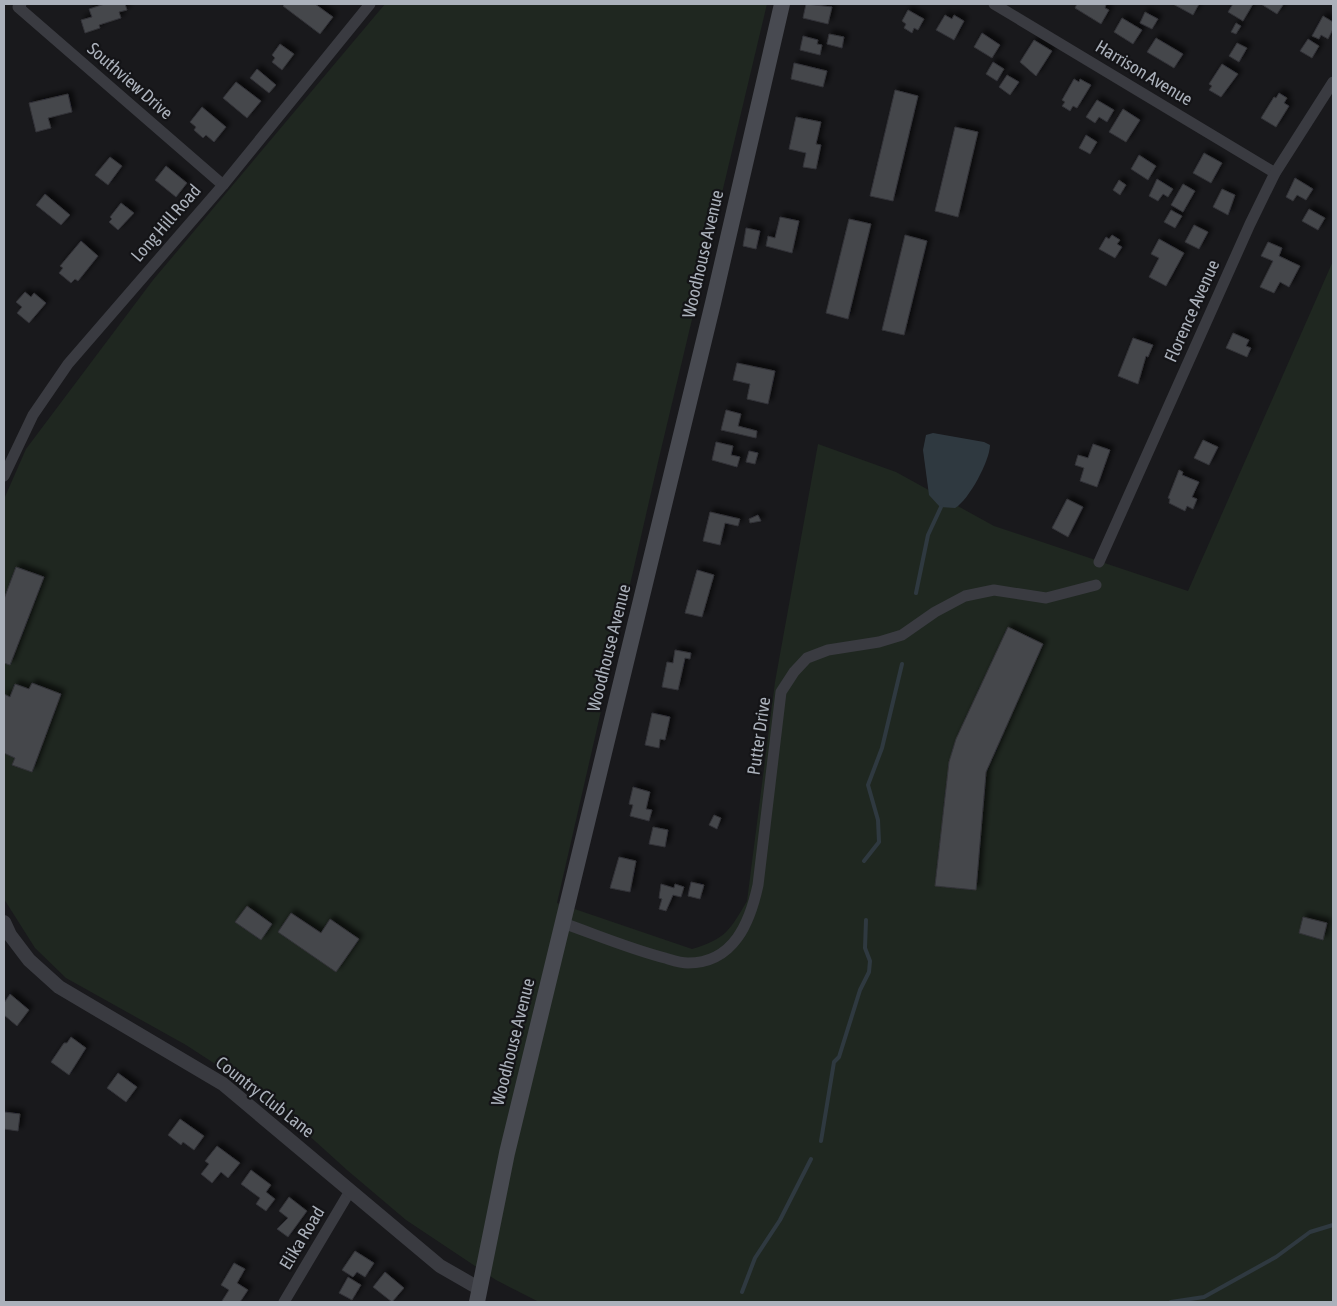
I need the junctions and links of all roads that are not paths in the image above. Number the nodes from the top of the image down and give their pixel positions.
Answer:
1 (21, 4) edge
2 (370, 4) edge
3 (782, 4) edge
4 (994, 4) edge
5 (1333, 82) edge
6 (1275, 173) junction
7 (223, 185) junction
8 (4, 476) edge
9 (1099, 562) dead end
10 (1096, 585) dead end
11 (4, 922) edge
12 (563, 922) junction
13 (350, 1191) junction
14 (478, 1296) edge
15 (284, 1302) edge

1 - 7 street, Southview Drive
2 - 7 street, Long Hill Road
3 - 12 main road, Woodhouse Avenue
4 - 6 street, Harrison Avenue
5 - 6 street, Florence Avenue
6 - 9 street, Florence Avenue
7 - 8 street, Long Hill Road
10 - 12 street, Putter Drive
11 - 13 street, Country Club Lane
12 - 14 main road, Woodhouse Avenue
13 - 14 street, Country Club Lane
13 - 15 street, Elika Road

